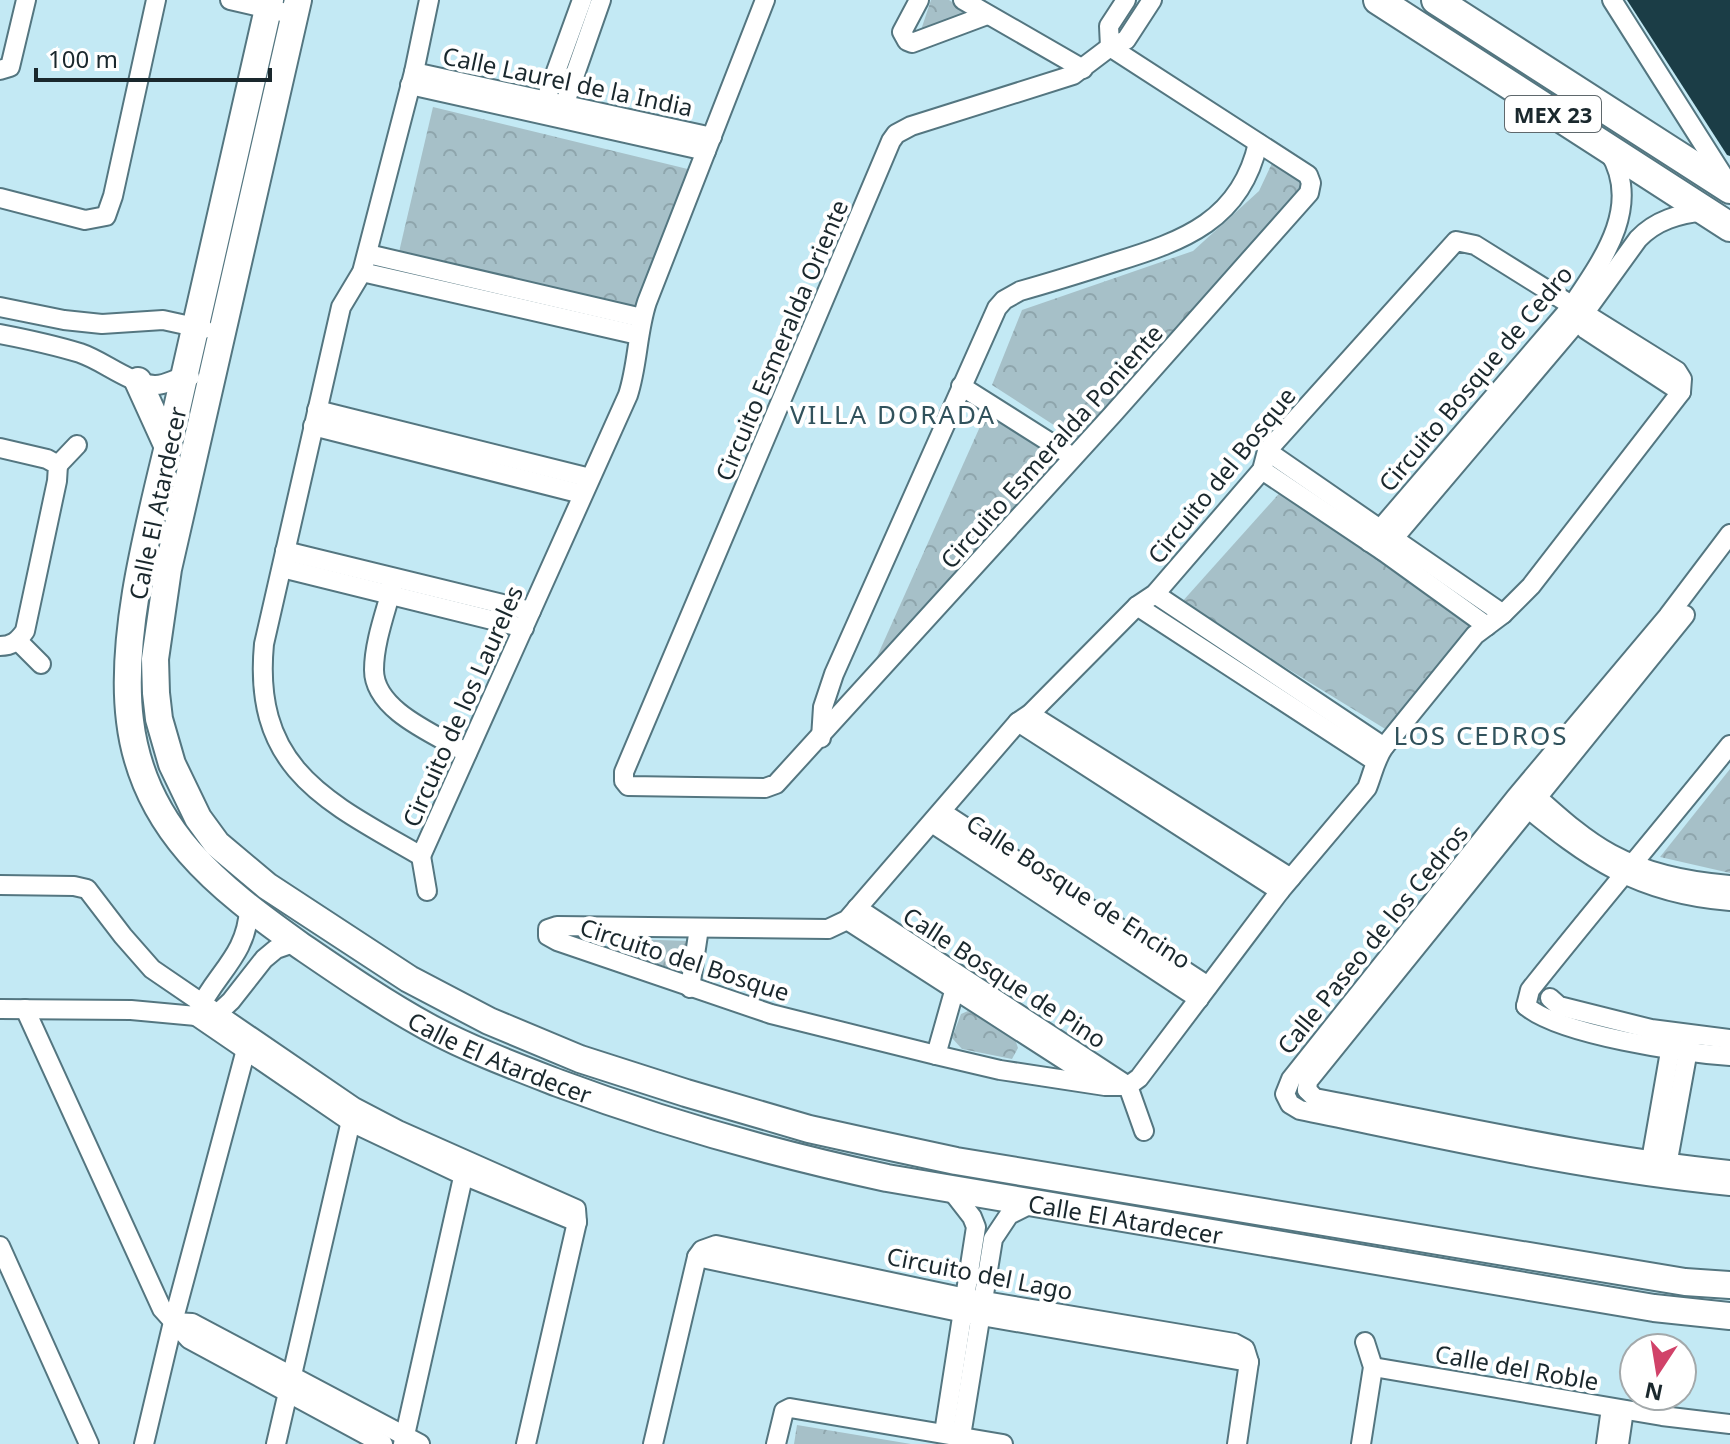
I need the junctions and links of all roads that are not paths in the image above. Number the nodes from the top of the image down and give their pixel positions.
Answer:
1 (26, 0) edge
2 (156, 0) edge
3 (230, 0) edge
4 (429, 0) edge
5 (582, 0) edge
6 (601, 0) edge
7 (765, 0) edge
8 (919, 0) edge
9 (963, 0) edge
10 (1126, 0) edge
11 (1152, 0) edge
12 (1378, 0) edge
13 (1436, 0) edge
14 (1612, 0) edge
15 (269, 4) edge
16 (297, 7) edge
17 (987, 15) junction
18 (1110, 47) junction
19 (1083, 69) junction
20 (0, 70) edge
21 (412, 78) junction
22 (552, 110) junction
23 (1258, 143) junction
24 (709, 144) junction
25 (1608, 150) junction
26 (1730, 188) edge
27 (0, 198) edge
28 (1704, 211) junction
29 (1730, 227) edge
30 (365, 263) junction
31 (1607, 266) junction
32 (0, 307) edge
33 (1573, 315) junction
34 (640, 326) junction
35 (196, 327) junction
36 (222, 333) junction
37 (0, 334) edge
38 (185, 376) junction
39 (211, 380) junction
40 (138, 381) junction
41 (961, 386) junction
42 (315, 418) junction
43 (77, 445) dead end
44 (168, 447) junction
45 (0, 448) edge
46 (1073, 457) junction
47 (1265, 460) junction
48 (58, 465) junction
49 (586, 486) junction
50 (1730, 534) edge
51 (1382, 540) junction
52 (1730, 554) edge
53 (284, 560) junction
54 (392, 586) junction
55 (1155, 594) junction
56 (1137, 606) junction
57 (1503, 614) junction
58 (527, 620) junction
59 (1673, 620) junction
60 (1487, 626) junction
61 (9, 644) edge
62 (41, 664) dead end
63 (1271, 683) junction
64 (1024, 718) junction
65 (821, 738) junction
66 (1730, 745) edge
67 (467, 753) junction
68 (1379, 754) junction
69 (771, 787) joint
70 (1526, 798) junction
71 (937, 818) junction
72 (421, 856) junction
73 (1633, 867) junction
74 (1285, 884) junction
75 (0, 885) edge
76 (267, 886) junction
77 (427, 891) dead end
78 (1724, 892) edge
79 (249, 909) junction
80 (852, 914) junction
81 (699, 928) junction
82 (296, 942) junction
83 (1410, 943) junction
84 (957, 982) junction
85 (690, 988) junction
86 (1204, 993) junction
87 (1550, 998) junction
88 (1526, 1006) junction
89 (199, 1008) junction
90 (0, 1009) edge
91 (25, 1009) junction
92 (218, 1013) junction
93 (1730, 1039) edge
94 (1681, 1042) junction
95 (248, 1044) junction
96 (936, 1055) junction
97 (1730, 1056) edge
98 (1105, 1086) junction
99 (1128, 1086) junction
100 (1307, 1090) junction
101 (686, 1093) junction
102 (1287, 1099) junction
103 (352, 1114) junction
104 (676, 1123) junction
105 (1144, 1131) dead end
106 (1499, 1142) junction
107 (956, 1161) junction
108 (465, 1168) junction
109 (1658, 1169) junction
110 (1730, 1170) edge
111 (1730, 1186) edge
112 (951, 1190) junction
113 (1031, 1204) junction
114 (1223, 1205) junction
115 (1219, 1233) junction
116 (0, 1246) edge
117 (1724, 1285) edge
118 (973, 1307) junction
119 (1722, 1315) edge
120 (173, 1322) junction
121 (1365, 1342) dead end
122 (1373, 1367) junction
123 (290, 1384) junction
124 (1618, 1409) joint
125 (1618, 1412) edge
126 (1636, 1412) edge
127 (1730, 1424) edge
128 (952, 1434) junction
129 (409, 1441) edge
130 (89, 1444) edge
131 (144, 1444) edge
132 (276, 1444) edge
133 (383, 1444) edge
134 (526, 1444) edge
135 (653, 1444) edge
136 (776, 1444) edge
137 (1003, 1444) edge
138 (1237, 1444) edge
139 (1361, 1444) edge
140 (1606, 1444) edge
141 (1619, 1444) edge

1 - 20 street
2 - 27 street
3 - 15 street
4 - 21 street, Circuito de los Laureles
5 - 22 street
6 - 22 street
7 - 24 street, Circuito de los Laureles
8 - 17 street
9 - 17 street
10 - 18 street
11 - 18 street, Circuito Esmeralda Oriente
12 - 25 main road, MEX 23
13 - 26 main road, MEX 23
14 - 26 street
15 - 16 street
15 - 35 street, Calle El Atardecer
16 - 36 street, Calle El Atardecer
17 - 19 street
18 - 19 street, Circuito Esmeralda Oriente
18 - 23 street
19 - 69 street, Circuito Esmeralda Oriente
21 - 22 street, Calle Laurel de la India
21 - 30 street, Circuito de los Laureles
22 - 24 street, Calle Laurel de la India
23 - 41 street
23 - 46 street, Circuito Esmeralda Poniente
24 - 34 street, Circuito de los Laureles
25 - 28 main road, MEX 23
25 - 31 street, Circuito Bosque de Cedro
28 - 29 main road, MEX 23
28 - 31 street, Circuito Bosque de Cedro
30 - 34 street
30 - 42 street, Circuito de los Laureles
31 - 33 street, Circuito Bosque de Cedro
32 - 35 street
33 - 47 street, Circuito del Bosque
33 - 51 street, Circuito Bosque de Cedro
33 - 57 street, Circuito del Bosque
34 - 49 street, Circuito de los Laureles
35 - 36 street
35 - 38 street, Calle El Atardecer
36 - 39 street, Calle El Atardecer
37 - 40 street
38 - 39 street
38 - 40 street
38 - 44 street, Calle El Atardecer
39 - 76 street, Calle El Atardecer
40 - 44 street
41 - 46 street
41 - 65 street
42 - 49 street
42 - 53 street, Circuito de los Laureles
43 - 48 street
44 - 79 street, Calle El Atardecer
45 - 48 street
46 - 65 street, Circuito Esmeralda Poniente
47 - 51 street
47 - 55 street, Circuito del Bosque
48 - 61 street
49 - 58 street, Circuito de los Laureles
50 - 59 street, Calle Paseo de los Cedros
51 - 57 street
51 - 60 street
52 - 59 street, Calle Paseo de los Cedros
53 - 54 street
53 - 72 street, Circuito de los Laureles
54 - 58 street
54 - 67 street
55 - 56 street, Circuito del Bosque
55 - 63 street
56 - 63 street
56 - 64 street, Circuito del Bosque
57 - 60 street, Circuito del Bosque
58 - 67 street, Circuito de los Laureles
59 - 70 street, Calle Paseo de los Cedros
60 - 68 street, Circuito del Bosque
61 - 62 street
63 - 68 street
64 - 71 street, Circuito del Bosque
64 - 74 street
65 - 69 street, Circuito Esmeralda Poniente
66 - 73 street
67 - 72 street, Circuito de los Laureles
68 - 74 street, Circuito del Bosque
70 - 73 street
70 - 83 street, Calle Paseo de los Cedros
71 - 80 street, Circuito del Bosque
71 - 86 street, Calle Bosque de Encino
72 - 77 street
73 - 78 street
73 - 87 street
73 - 88 street
74 - 86 street, Circuito del Bosque
75 - 89 street
76 - 79 street
76 - 101 street, Calle El Atardecer
79 - 82 street, Calle El Atardecer
79 - 89 street
80 - 81 street, Circuito del Bosque
80 - 84 street, Calle Bosque de Pino
81 - 85 street
81 - 85 street, Circuito del Bosque
82 - 92 street
82 - 104 street, Calle El Atardecer
83 - 100 street, Calle Paseo de los Cedros
83 - 102 street, Calle Paseo de los Cedros
84 - 96 street
84 - 98 street, Calle Bosque de Pino
84 - 99 street, Calle Bosque de Pino
85 - 96 street, Circuito del Bosque
86 - 99 street, Circuito del Bosque
87 - 88 street
87 - 94 street
88 - 94 street
89 - 91 street
89 - 92 street
89 - 95 street
90 - 91 street
91 - 120 street
92 - 95 street
93 - 94 street
94 - 97 street
94 - 109 street
95 - 103 street
95 - 120 street
96 - 98 street, Circuito del Bosque
98 - 99 street, Circuito del Bosque
99 - 105 street
100 - 102 street
100 - 106 street, Calle Paseo de los Cedros
101 - 104 street
101 - 107 street, Calle El Atardecer
102 - 106 street, Calle Paseo de los Cedros
103 - 108 street
103 - 123 street
104 - 112 street, Calle El Atardecer
106 - 109 street, Calle Paseo de los Cedros
107 - 112 street
107 - 114 street, Calle El Atardecer
108 - 129 street
108 - 134 street
109 - 110 street, Calle Paseo de los Cedros
109 - 111 street, Calle Paseo de los Cedros
112 - 113 street, Calle El Atardecer
112 - 118 street
113 - 115 street, Calle El Atardecer
113 - 118 street
114 - 115 street
114 - 117 street, Calle El Atardecer
115 - 119 street, Calle El Atardecer
116 - 130 street
117 - 119 street
118 - 128 street
118 - 135 street, Circuito del Lago
118 - 138 street, Circuito del Lago
120 - 123 street
120 - 131 street
121 - 122 street
122 - 124 street, Calle del Roble
122 - 139 street
123 - 129 street
123 - 132 street
123 - 133 street
124 - 140 street
125 - 141 street
126 - 127 street, Calle del Roble
128 - 136 street
128 - 137 street

